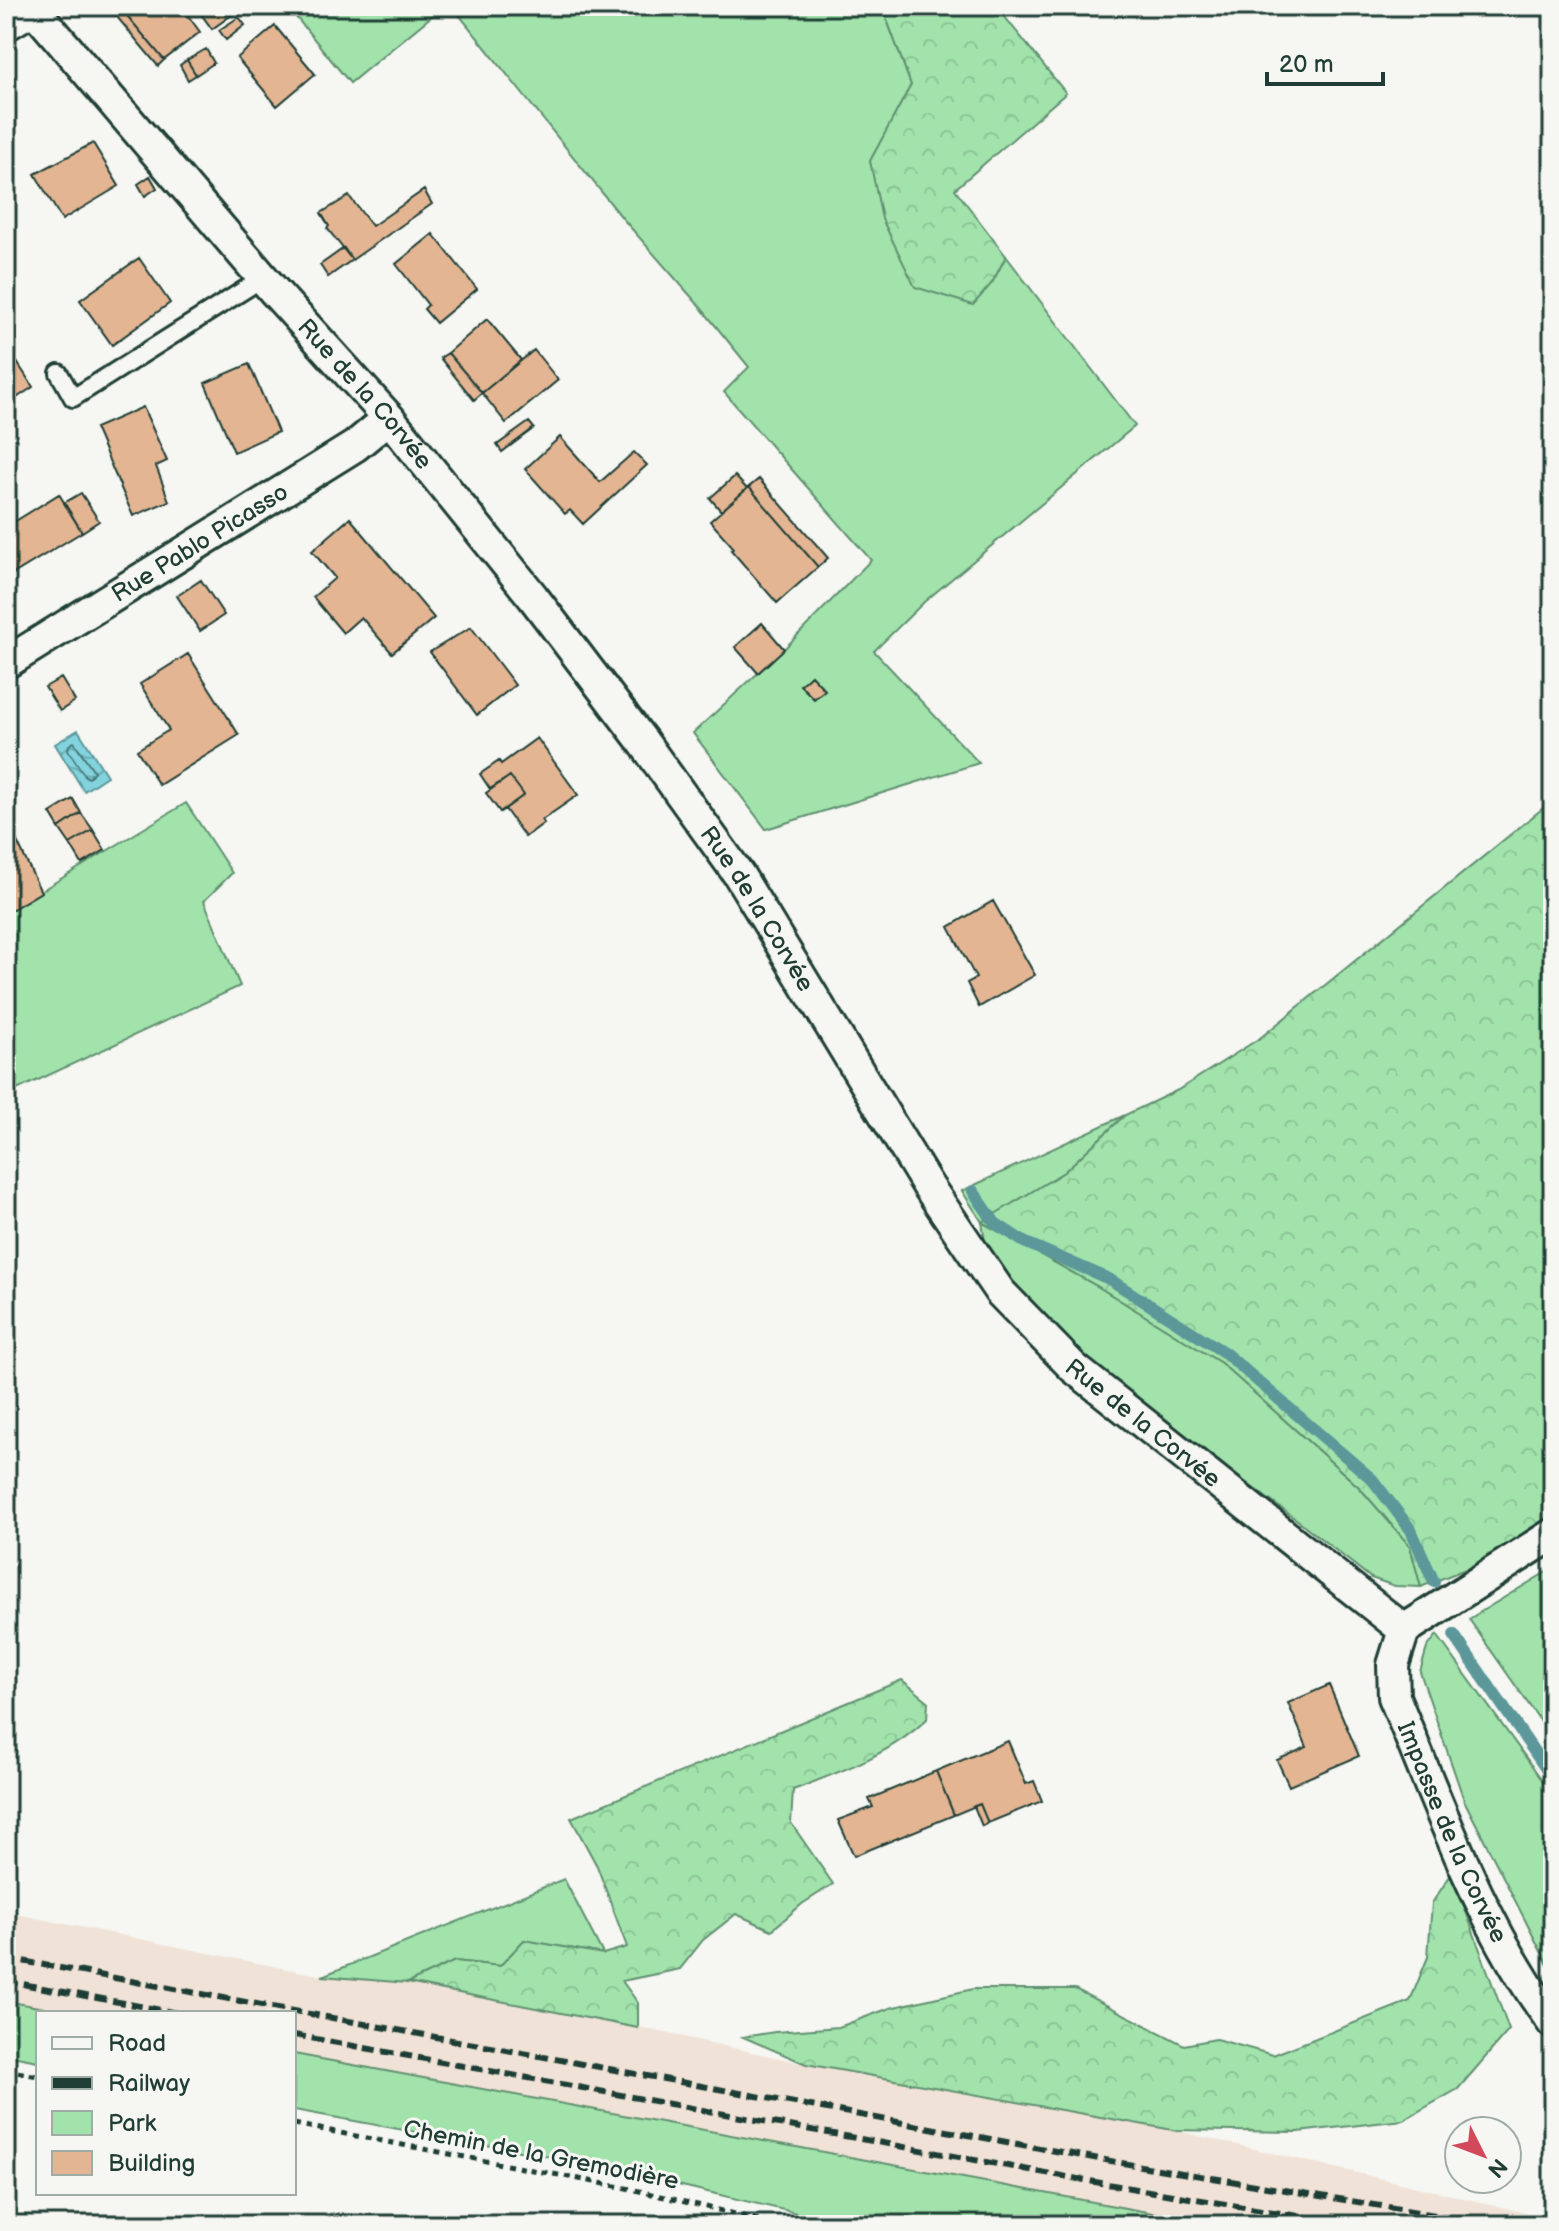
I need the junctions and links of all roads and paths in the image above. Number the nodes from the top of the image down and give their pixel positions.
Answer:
1 (32, 7) edge
2 (6, 25) edge
3 (263, 278) junction
4 (59, 373) dead end
5 (389, 418) junction
6 (6, 663) edge
7 (1553, 1534) edge
8 (1404, 1630) junction
9 (1553, 2023) edge
10 (6, 2070) edge
11 (36, 2076) edge
12 (296, 2124) edge
13 (781, 2225) edge

1 - 2 street
1 - 3 street, Rue de la Corvée
3 - 4 lane
3 - 5 street, Rue de la Corvée
5 - 6 street, Rue Pablo Picasso
5 - 8 street, Rue de la Corvée
7 - 8 street
8 - 9 street, Impasse de la Corvée
10 - 11 path
12 - 13 path, Chemin de la Gremodière

